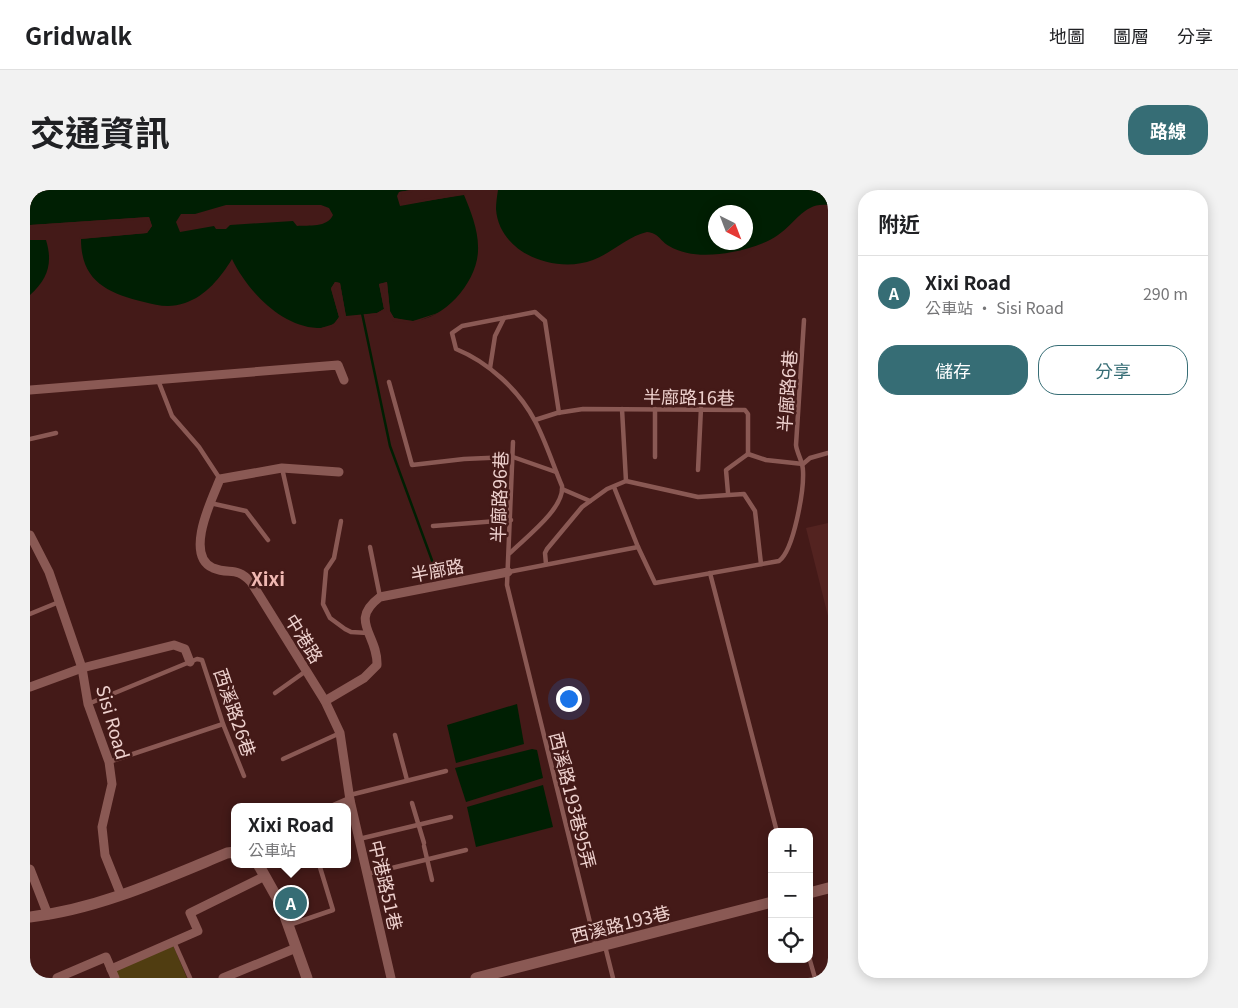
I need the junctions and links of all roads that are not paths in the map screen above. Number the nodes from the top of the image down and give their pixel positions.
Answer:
1 (504, 318) junction
2 (804, 320) dead end
3 (490, 368) junction
4 (158, 380) junction
5 (344, 380) dead end
6 (389, 382) dead end
7 (30, 390) edge
8 (701, 408) junction
9 (622, 409) junction
10 (655, 409) junction
11 (559, 413) junction
12 (534, 420) junction
13 (56, 433) dead end
14 (30, 439) edge
15 (513, 442) dead end
16 (828, 453) edge
17 (748, 454) junction
18 (513, 457) junction
19 (655, 458) dead end
20 (802, 464) junction
21 (282, 468) junction
22 (698, 470) dead end
23 (339, 472) dead end
24 (556, 472) junction
25 (220, 479) junction
26 (626, 481) junction
27 (614, 487) junction
28 (562, 490) junction
29 (728, 494) junction
30 (590, 501) junction
31 (210, 503) junction
32 (341, 520) dead end
33 (511, 520) junction
34 (294, 522) dead end
35 (433, 526) dead end
36 (31, 539) edge
37 (268, 540) dead end
38 (370, 547) dead end
39 (638, 547) junction
40 (510, 553) junction
41 (546, 564) junction
42 (761, 564) junction
43 (508, 572) junction
44 (710, 573) junction
45 (380, 597) junction
46 (59, 602) junction
47 (30, 614) edge
48 (369, 633) junction
49 (190, 662) junction
50 (82, 668) junction
51 (306, 671) junction
52 (30, 687) edge
53 (275, 693) dead end
54 (325, 701) junction
55 (88, 704) junction
56 (223, 724) junction
57 (340, 733) junction
58 (395, 735) dead end
59 (283, 759) dead end
60 (109, 762) junction
61 (446, 770) dead end
62 (244, 776) dead end
63 (407, 780) junction
64 (350, 797) junction
65 (340, 803) edge
66 (412, 803) dead end
67 (451, 816) dead end
68 (418, 825) junction
69 (776, 828) edge
70 (359, 839) junction
71 (466, 850) dead end
72 (231, 852) edge
73 (428, 859) junction
74 (260, 868) edge
75 (320, 868) edge
76 (30, 869) edge
77 (367, 874) junction
78 (265, 876) junction
79 (432, 880) dead end
80 (828, 888) edge
81 (813, 892) edge
82 (121, 895) junction
83 (768, 903) edge
84 (48, 915) junction
85 (30, 917) edge
86 (288, 926) junction
87 (174, 942) junction
88 (600, 946) junction
89 (296, 948) junction
90 (811, 963) edge
91 (111, 969) junction
92 (57, 978) edge
93 (115, 978) edge
94 (190, 978) edge
95 (223, 978) edge
96 (306, 978) edge
97 (391, 978) edge
98 (476, 978) edge
99 (613, 978) edge
100 (815, 978) edge

1 - 3 lane
1 - 3 lane
1 - 11 lane
2 - 20 lane, 半廍路6巷
3 - 12 lane
4 - 5 street
4 - 7 street
4 - 25 lane
6 - 18 lane
8 - 10 lane, 半廍路16巷
8 - 17 lane, 半廍路16巷
8 - 22 lane
9 - 10 lane, 半廍路16巷
9 - 11 lane, 半廍路16巷
9 - 26 lane
10 - 19 lane
11 - 12 lane, 半廍路16巷
12 - 24 lane
13 - 14 lane
15 - 18 lane, 半廍路96巷
16 - 20 lane
17 - 20 lane
17 - 29 lane
18 - 24 lane
18 - 33 lane, 半廍路96巷
20 - 42 lane
21 - 23 street
21 - 25 street
21 - 34 lane
24 - 28 lane
25 - 31 street, 中港路
26 - 27 lane
26 - 29 lane
27 - 30 lane
27 - 39 lane
28 - 30 lane
28 - 40 lane, 半廍路96巷
29 - 42 lane
30 - 41 lane
31 - 37 lane
31 - 51 street, 中港路
32 - 48 lane
33 - 35 lane
33 - 40 lane, 半廍路96巷
36 - 46 street, Sisi Road
38 - 45 lane
39 - 41 lane, 半廍路
39 - 44 lane
40 - 43 lane, 半廍路96巷
41 - 43 lane, 半廍路
42 - 44 lane
43 - 45 street, 半廍路
43 - 88 lane, 西溪路193巷95弄
44 - 69 lane
45 - 48 street
46 - 47 lane
46 - 50 street, Sisi Road
48 - 54 street
49 - 50 street
49 - 55 lane, 西溪路26巷
49 - 56 lane, 西溪路26巷
50 - 52 street
50 - 55 street, Sisi Road
51 - 53 lane
51 - 54 street, 中港路
54 - 57 street, 中港路
55 - 60 street, Sisi Road
56 - 60 lane
56 - 62 lane, 西溪路26巷
57 - 59 lane
57 - 64 street, 中港路
58 - 63 lane
60 - 82 street, Sisi Road
61 - 63 lane
63 - 64 lane
64 - 65 street
64 - 70 street, 中港路51巷
66 - 68 lane
67 - 68 lane
68 - 70 lane
68 - 73 lane
70 - 77 street, 中港路51巷
71 - 73 lane
72 - 82 street
73 - 77 lane
73 - 79 lane
74 - 78 street
75 - 86 lane
76 - 84 street
77 - 97 street, 中港路51巷
78 - 86 street
78 - 87 street
80 - 81 street
82 - 84 street
83 - 88 street, 西溪路193巷
84 - 85 street
86 - 89 street
87 - 91 street
87 - 94 lane
88 - 98 street, 西溪路193巷
88 - 99 lane, 西溪路193巷95弄
89 - 95 street
89 - 96 street
90 - 100 lane
91 - 92 street
91 - 93 street

